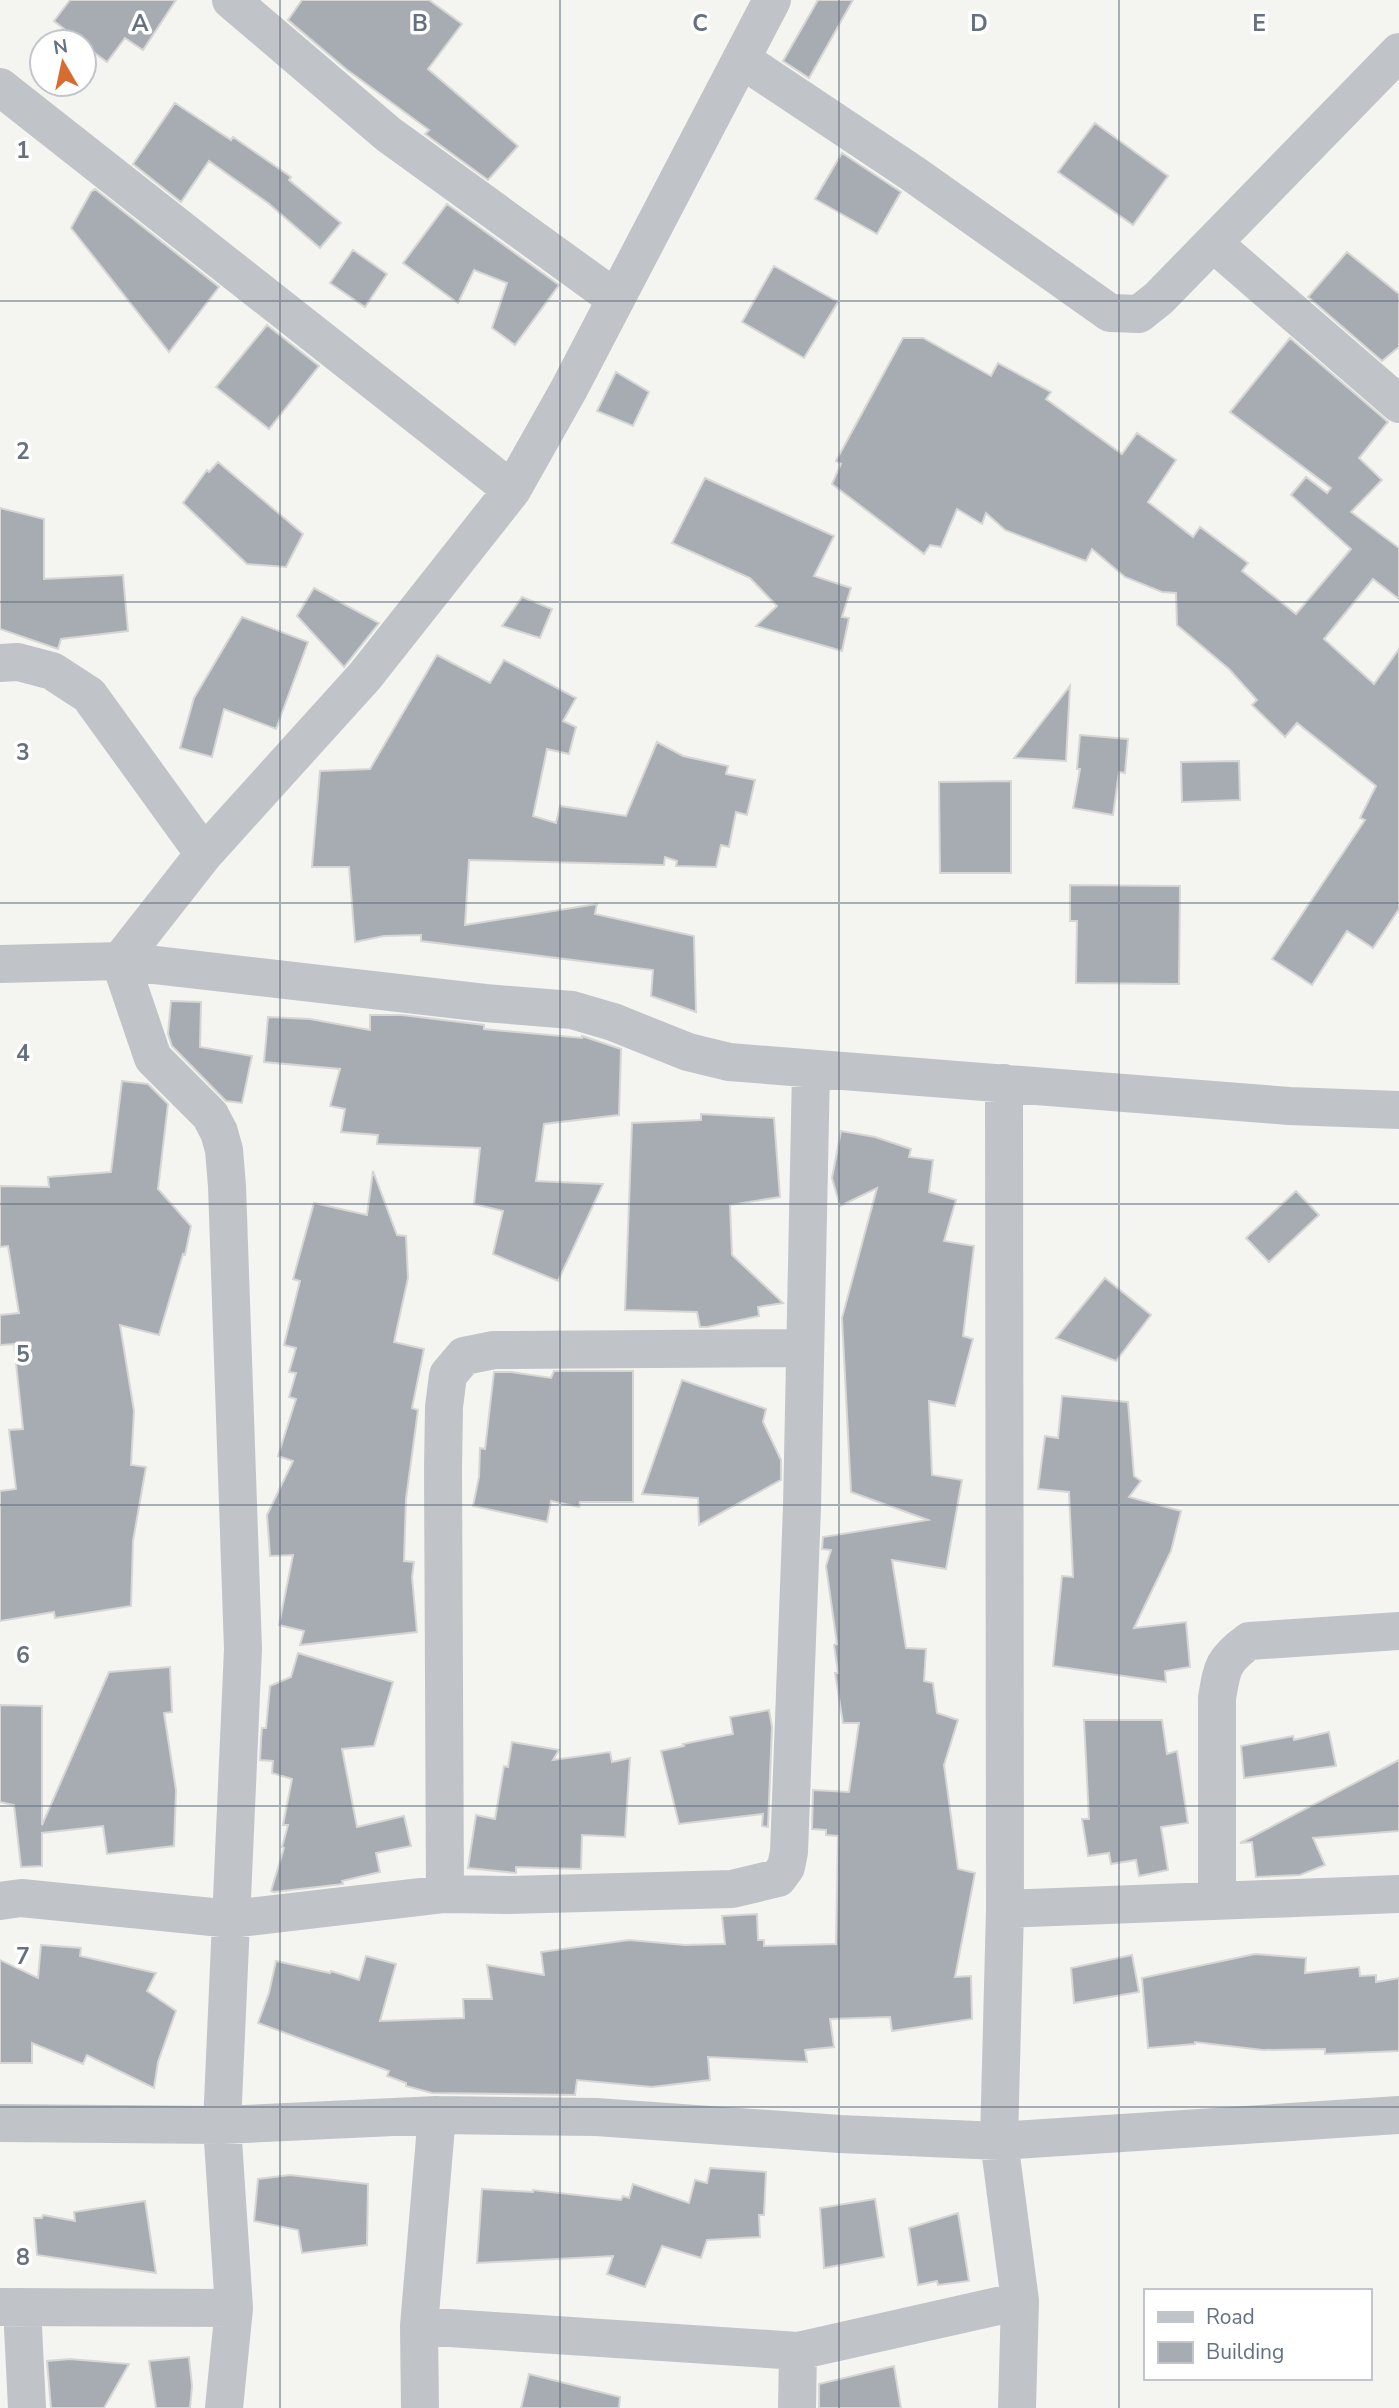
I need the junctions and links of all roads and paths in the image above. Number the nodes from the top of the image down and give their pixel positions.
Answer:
1 (231, 0) edge
2 (772, 0) edge
3 (1399, 52) edge
4 (741, 59) junction
5 (0, 87) edge
6 (1213, 243) junction
7 (616, 299) junction
8 (1399, 404) edge
9 (512, 490) junction
10 (0, 663) edge
11 (204, 853) junction
12 (120, 961) junction
13 (0, 964) edge
14 (811, 1070) junction
15 (1004, 1083) junction
16 (1399, 1110) edge
17 (804, 1348) junction
18 (1399, 1631) edge
19 (445, 1894) junction
20 (1399, 1894) edge
21 (0, 1901) edge
22 (1217, 1901) junction
23 (1005, 1909) junction
24 (232, 1919) junction
25 (437, 2115) junction
26 (1399, 2115) edge
27 (0, 2123) edge
28 (222, 2125) junction
29 (999, 2141) junction
30 (1020, 2301) junction
31 (11, 2307) edge
32 (234, 2308) junction
33 (419, 2326) junction
34 (798, 2351) junction
35 (27, 2408) edge
36 (224, 2408) edge
37 (420, 2408) edge
38 (797, 2408) edge
39 (1017, 2408) edge

1 - 7 street
2 - 4 street
3 - 6 street
4 - 6 street
4 - 7 street
5 - 9 street
6 - 8 street
7 - 9 street
9 - 11 street
10 - 11 street
11 - 12 street
12 - 13 street
12 - 14 street
12 - 24 street
14 - 15 street
14 - 17 street
15 - 16 street
15 - 23 street
17 - 19 street
17 - 19 street
18 - 22 street
19 - 24 street
20 - 22 street
21 - 24 street
22 - 23 street
23 - 29 street
24 - 28 street
25 - 28 street
25 - 29 street
25 - 33 street
26 - 29 street
27 - 28 street
28 - 32 street
29 - 30 street
30 - 34 street
30 - 39 street
31 - 32 street
31 - 35 street
32 - 36 street
33 - 34 street
33 - 37 street
34 - 38 street

